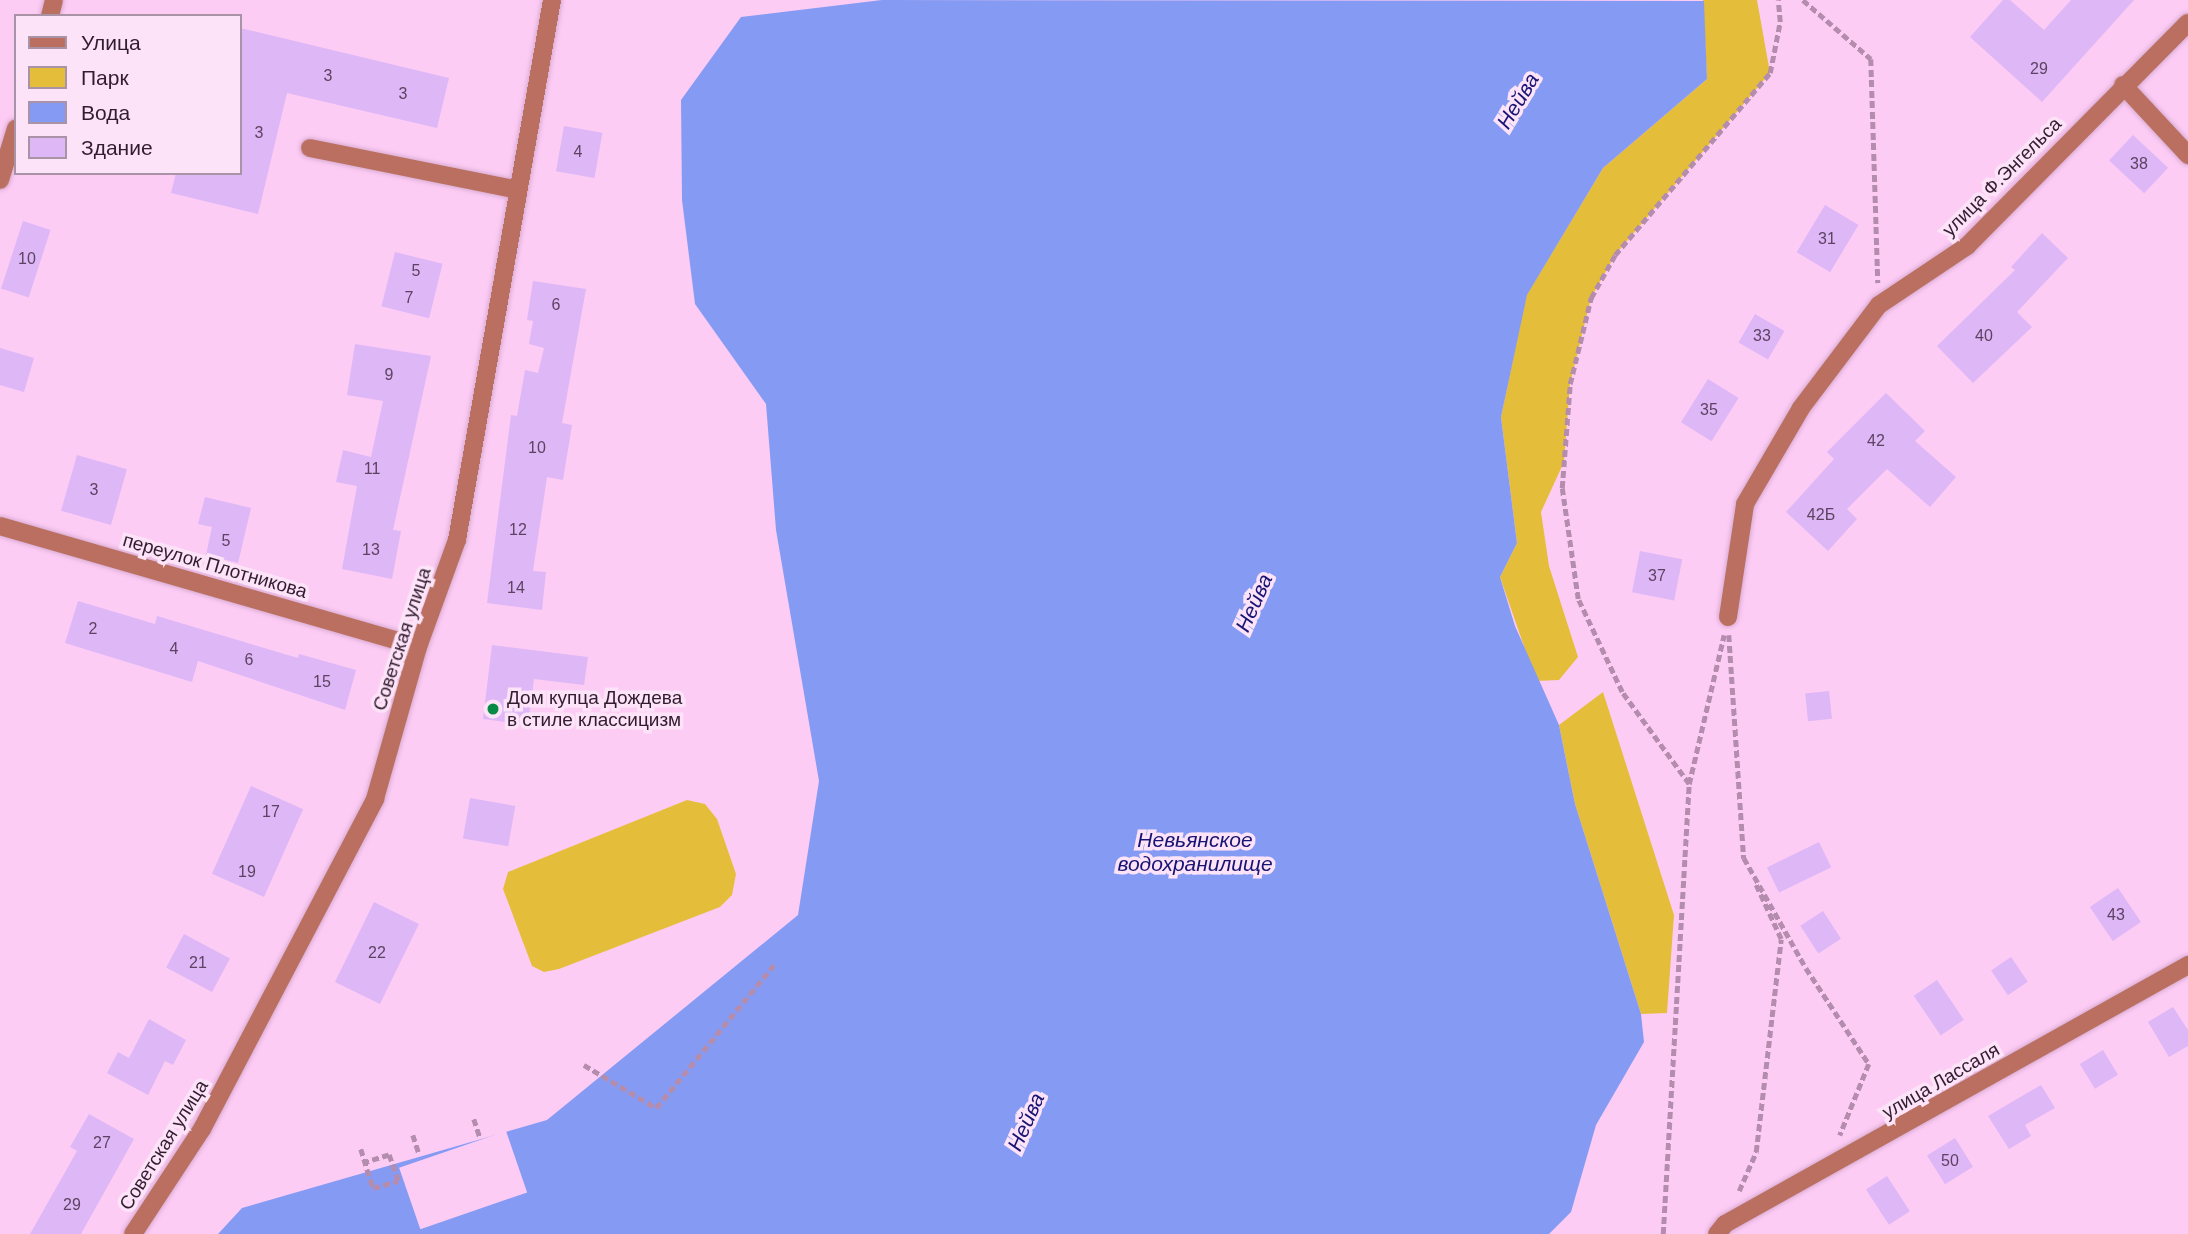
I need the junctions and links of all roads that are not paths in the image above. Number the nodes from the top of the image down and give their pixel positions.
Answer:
1 (552, 0) edge
2 (2188, 23) edge
3 (2123, 85) junction
4 (14, 134) edge
5 (310, 148) dead end
6 (2188, 155) edge
7 (0, 180) edge
8 (518, 190) junction
9 (0, 526) edge
10 (1728, 617) road end
11 (418, 647) junction
12 (2188, 965) edge
13 (1721, 1229) edge
14 (133, 1234) edge

1 - 8 street, Советская улица
2 - 3 street, улица Ф.Энгельса
3 - 6 street
3 - 10 street, улица Ф.Энгельса
4 - 7 street
5 - 8 street
8 - 11 street, Советская улица
9 - 11 street, переулок Плотникова
11 - 14 street, Советская улица
12 - 13 street, улица Лассаля

